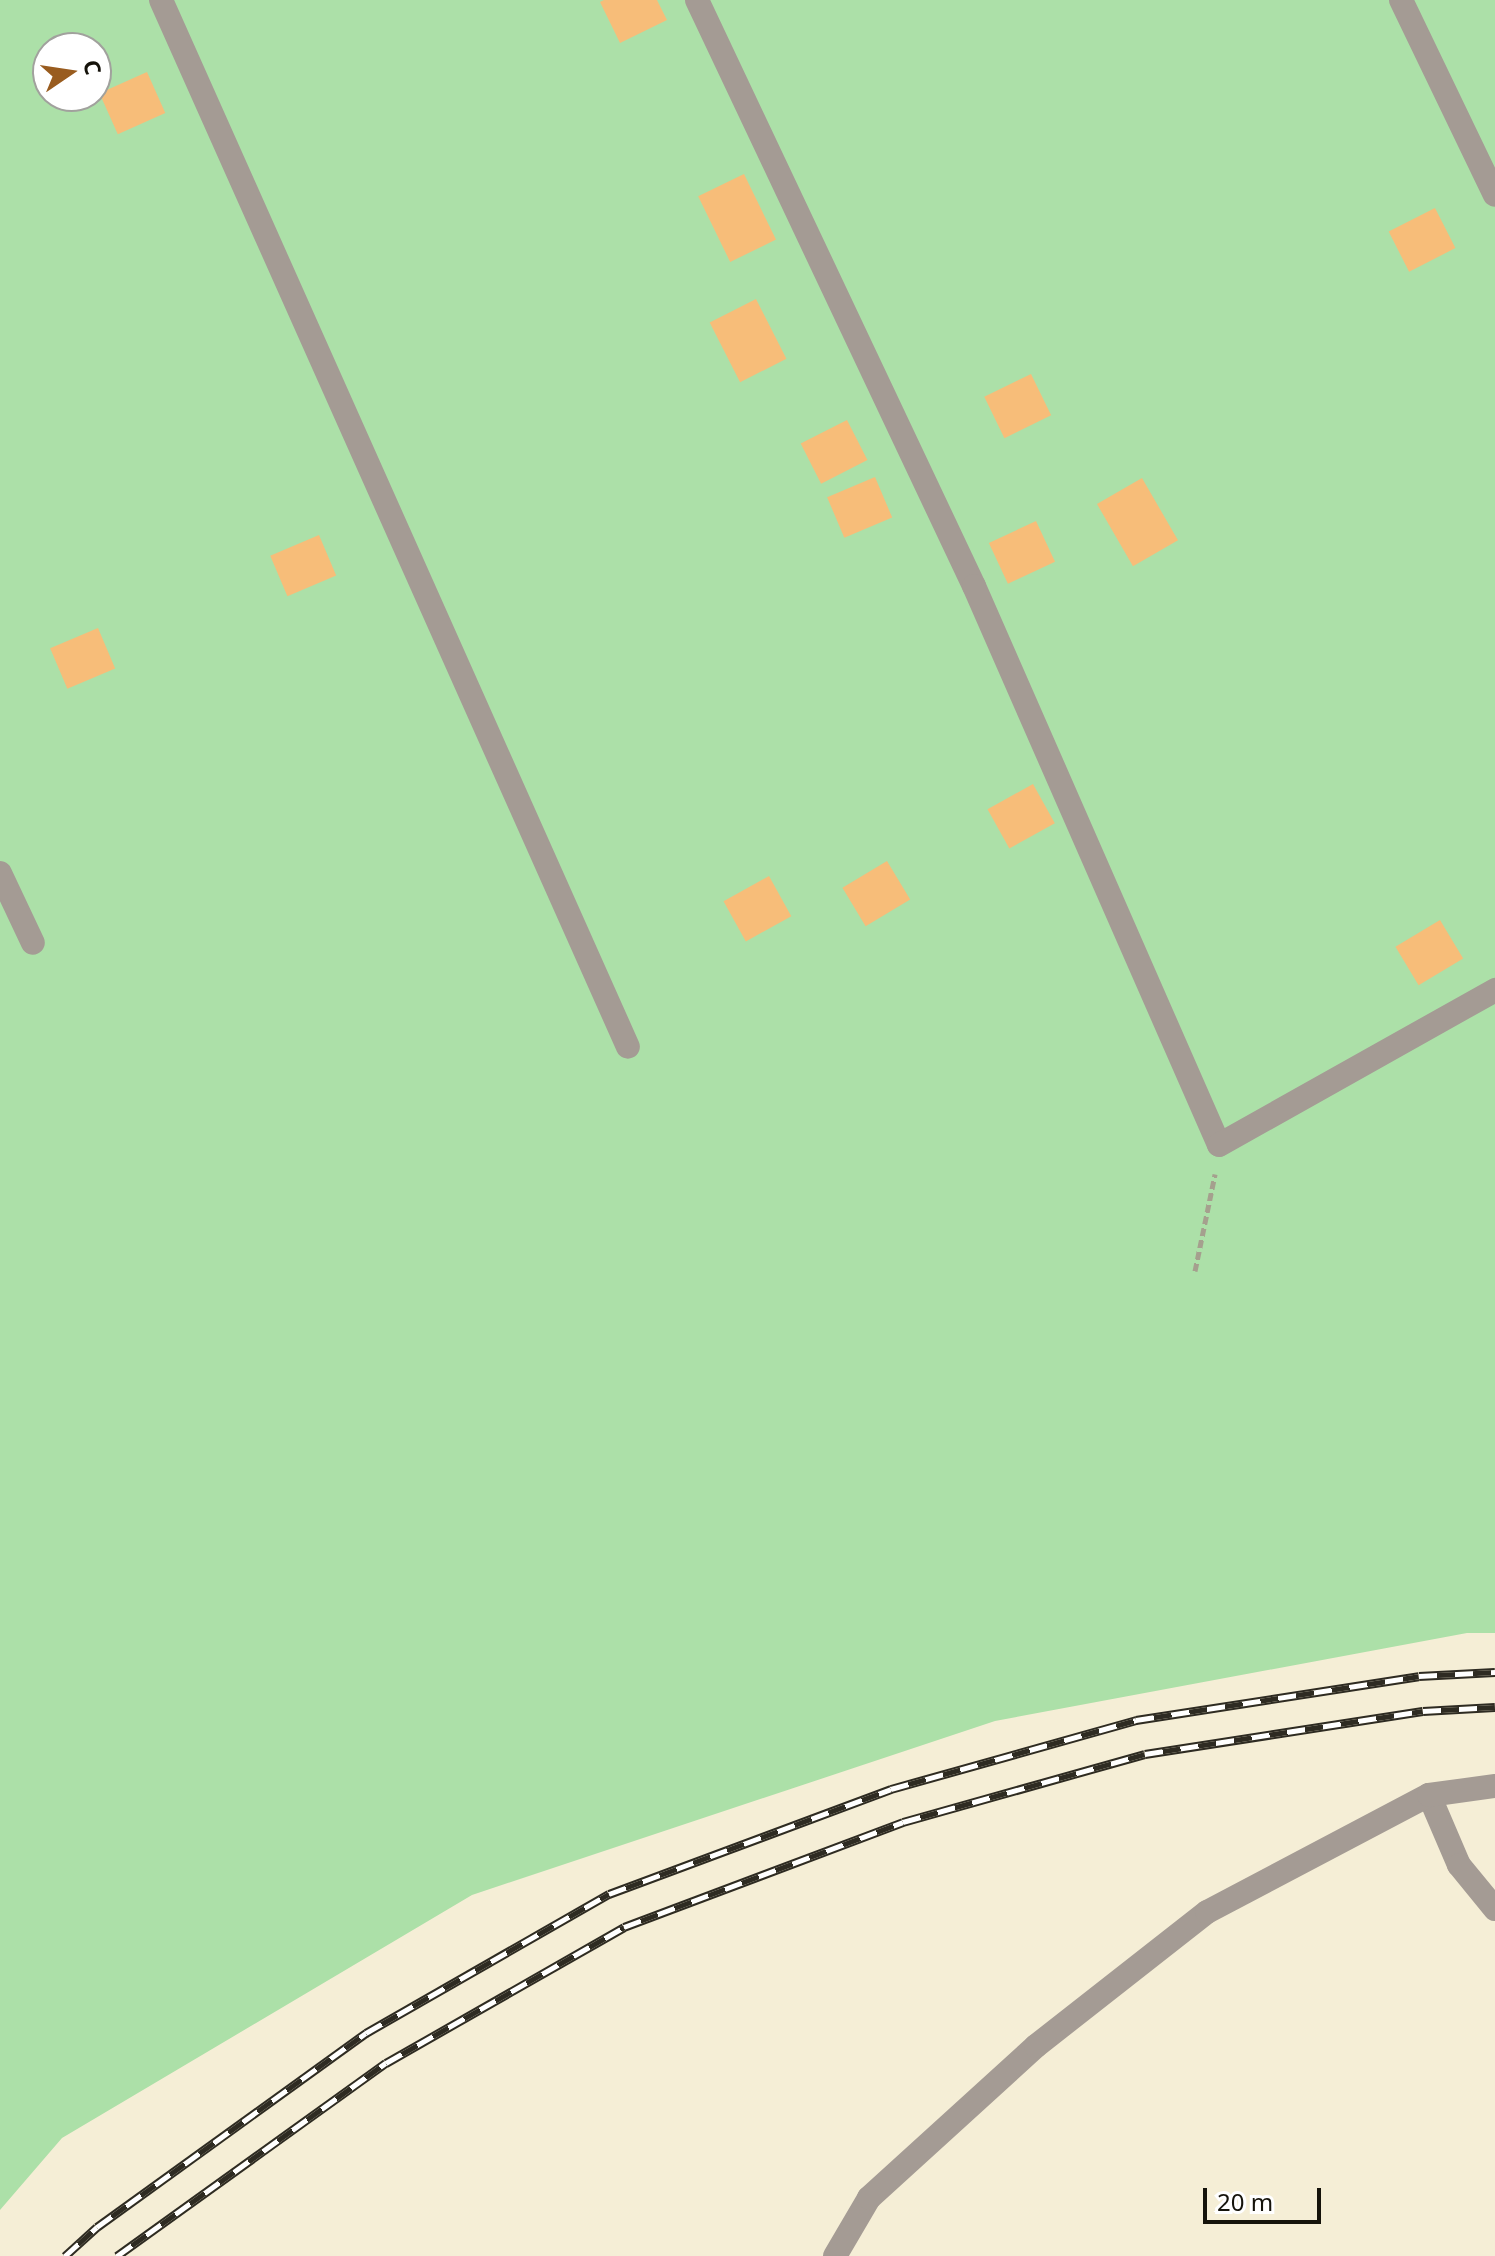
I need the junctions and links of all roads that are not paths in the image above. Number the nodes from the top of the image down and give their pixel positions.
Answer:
1 (161, 0) edge
2 (697, 0) edge
3 (1401, 0) edge
4 (1495, 195) edge
5 (0, 873) edge
6 (33, 943) dead end
7 (1495, 990) edge
8 (628, 1047) dead end
9 (1495, 1786) edge
10 (1429, 1795) junction
11 (1495, 1909) edge
12 (835, 2256) edge

1 - 8 street
2 - 7 street
3 - 4 street
5 - 6 street
9 - 10 street
10 - 11 street
10 - 12 street

